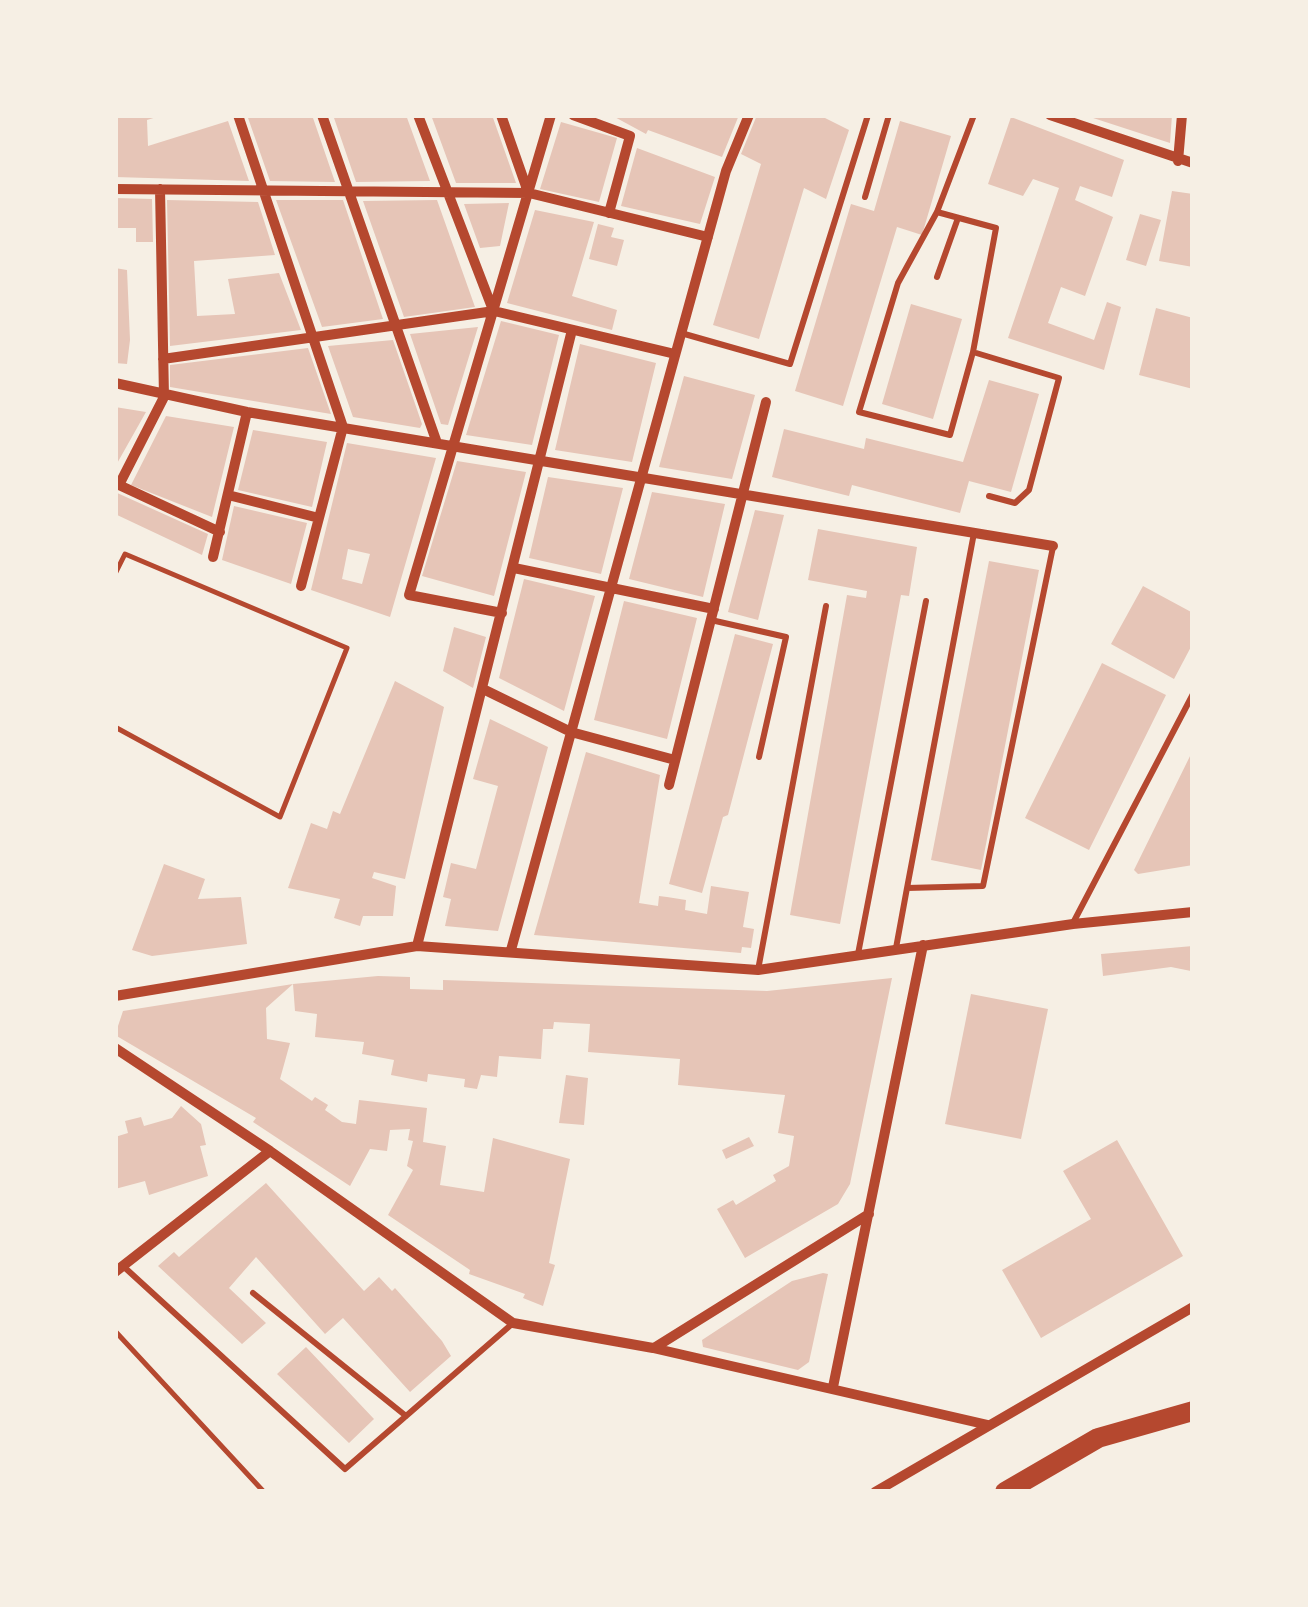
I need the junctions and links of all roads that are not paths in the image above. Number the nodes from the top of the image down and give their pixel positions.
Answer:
1 (238, 115) edge
2 (322, 115) edge
3 (418, 115) edge
4 (501, 115) edge
5 (551, 115) edge
6 (574, 115) edge
7 (749, 115) edge
8 (868, 115) edge
9 (890, 115) edge
10 (974, 115) edge
11 (1050, 115) edge
12 (1182, 115) edge
13 (1067, 118) edge
14 (1178, 161) junction
15 (1193, 162) edge
16 (115, 189) edge
17 (160, 190) junction
18 (264, 190) junction
19 (349, 192) junction
20 (447, 192) junction
21 (528, 193) junction
22 (865, 197) dead end
23 (938, 212) junction
24 (609, 213) junction
25 (958, 218) junction
26 (708, 237) junction
27 (937, 277) dead end
28 (494, 311) junction
29 (397, 327) junction
30 (572, 330) junction
31 (680, 333) junction
32 (316, 338) junction
33 (973, 352) junction
34 (674, 354) junction
35 (163, 360) junction
36 (115, 383) edge
37 (164, 398) junction
38 (766, 402) dead end
39 (248, 412) junction
40 (343, 428) junction
41 (437, 443) junction
42 (452, 446) junction
43 (540, 460) junction
44 (642, 476) junction
45 (743, 494) junction
46 (228, 496) junction
47 (989, 496) dead end
48 (319, 518) junction
49 (220, 532) junction
50 (974, 533) junction
51 (1053, 546) joint
52 (213, 558) dead end
53 (514, 568) junction
54 (301, 586) dead end
55 (612, 588) junction
56 (926, 601) dead end
57 (826, 606) dead end
58 (502, 613) junction
59 (712, 614) junction
60 (484, 688) junction
61 (1193, 694) edge
62 (570, 732) junction
63 (759, 756) dead end
64 (675, 760) junction
65 (669, 784) dead end
66 (907, 888) junction
67 (1193, 912) edge
68 (1073, 924) junction
69 (923, 945) junction
70 (418, 946) junction
71 (896, 948) junction
72 (511, 950) junction
73 (858, 954) junction
74 (758, 970) junction
75 (115, 996) edge
76 (115, 1048) edge
77 (270, 1151) junction
78 (868, 1214) junction
79 (119, 1269) edge
80 (253, 1293) dead end
81 (1193, 1307) edge
82 (513, 1323) junction
83 (653, 1348) junction
84 (833, 1387) junction
85 (1193, 1411) edge
86 (406, 1416) junction
87 (988, 1425) junction
88 (875, 1492) edge
89 (1004, 1492) edge

1 - 18 street
2 - 19 street
3 - 20 street
4 - 21 street
5 - 21 street
6 - 24 street
7 - 26 street
8 - 31 lane
9 - 22 lane
10 - 23 lane
11 - 13 street
12 - 14 street
13 - 14 street
14 - 15 street
16 - 17 street
17 - 18 street
17 - 35 street
18 - 19 street
18 - 32 street
19 - 20 street
19 - 29 street
20 - 21 street
20 - 28 street
21 - 24 street
21 - 28 street
23 - 25 lane
23 - 33 lane
24 - 26 street
25 - 27 lane
25 - 33 lane
26 - 31 street
28 - 29 street
28 - 30 street
28 - 42 street
29 - 32 street
29 - 41 street
30 - 34 street
30 - 43 street
31 - 34 street
32 - 35 street
32 - 40 street
33 - 47 lane
34 - 44 street
35 - 37 street
36 - 37 street
37 - 39 street
37 - 49 street
38 - 45 street
39 - 40 street
39 - 46 street
40 - 41 street
40 - 48 street
41 - 42 street
42 - 43 street
42 - 58 street
43 - 44 street
43 - 53 street
44 - 45 street
44 - 55 street
45 - 50 street
45 - 59 street
46 - 48 street
46 - 49 street
48 - 54 street
49 - 52 street
50 - 51 street
50 - 66 lane
51 - 66 lane
53 - 55 street
53 - 58 street
55 - 59 street
55 - 62 street
56 - 73 lane
57 - 74 lane
58 - 60 street
59 - 63 lane
59 - 64 street
60 - 62 street
60 - 70 street
61 - 68 lane
62 - 64 street
62 - 72 street
64 - 65 street
66 - 71 lane
67 - 68 street
68 - 69 street
69 - 71 street
69 - 78 street
70 - 72 street
70 - 75 street
71 - 73 street
72 - 74 street
73 - 74 street
76 - 77 street
77 - 79 street
77 - 82 street
78 - 83 street
78 - 84 street
79 - 86 lane
80 - 86 lane
81 - 87 street
82 - 83 street
82 - 86 lane
83 - 84 street
84 - 87 street
85 - 89 main road
87 - 88 street

